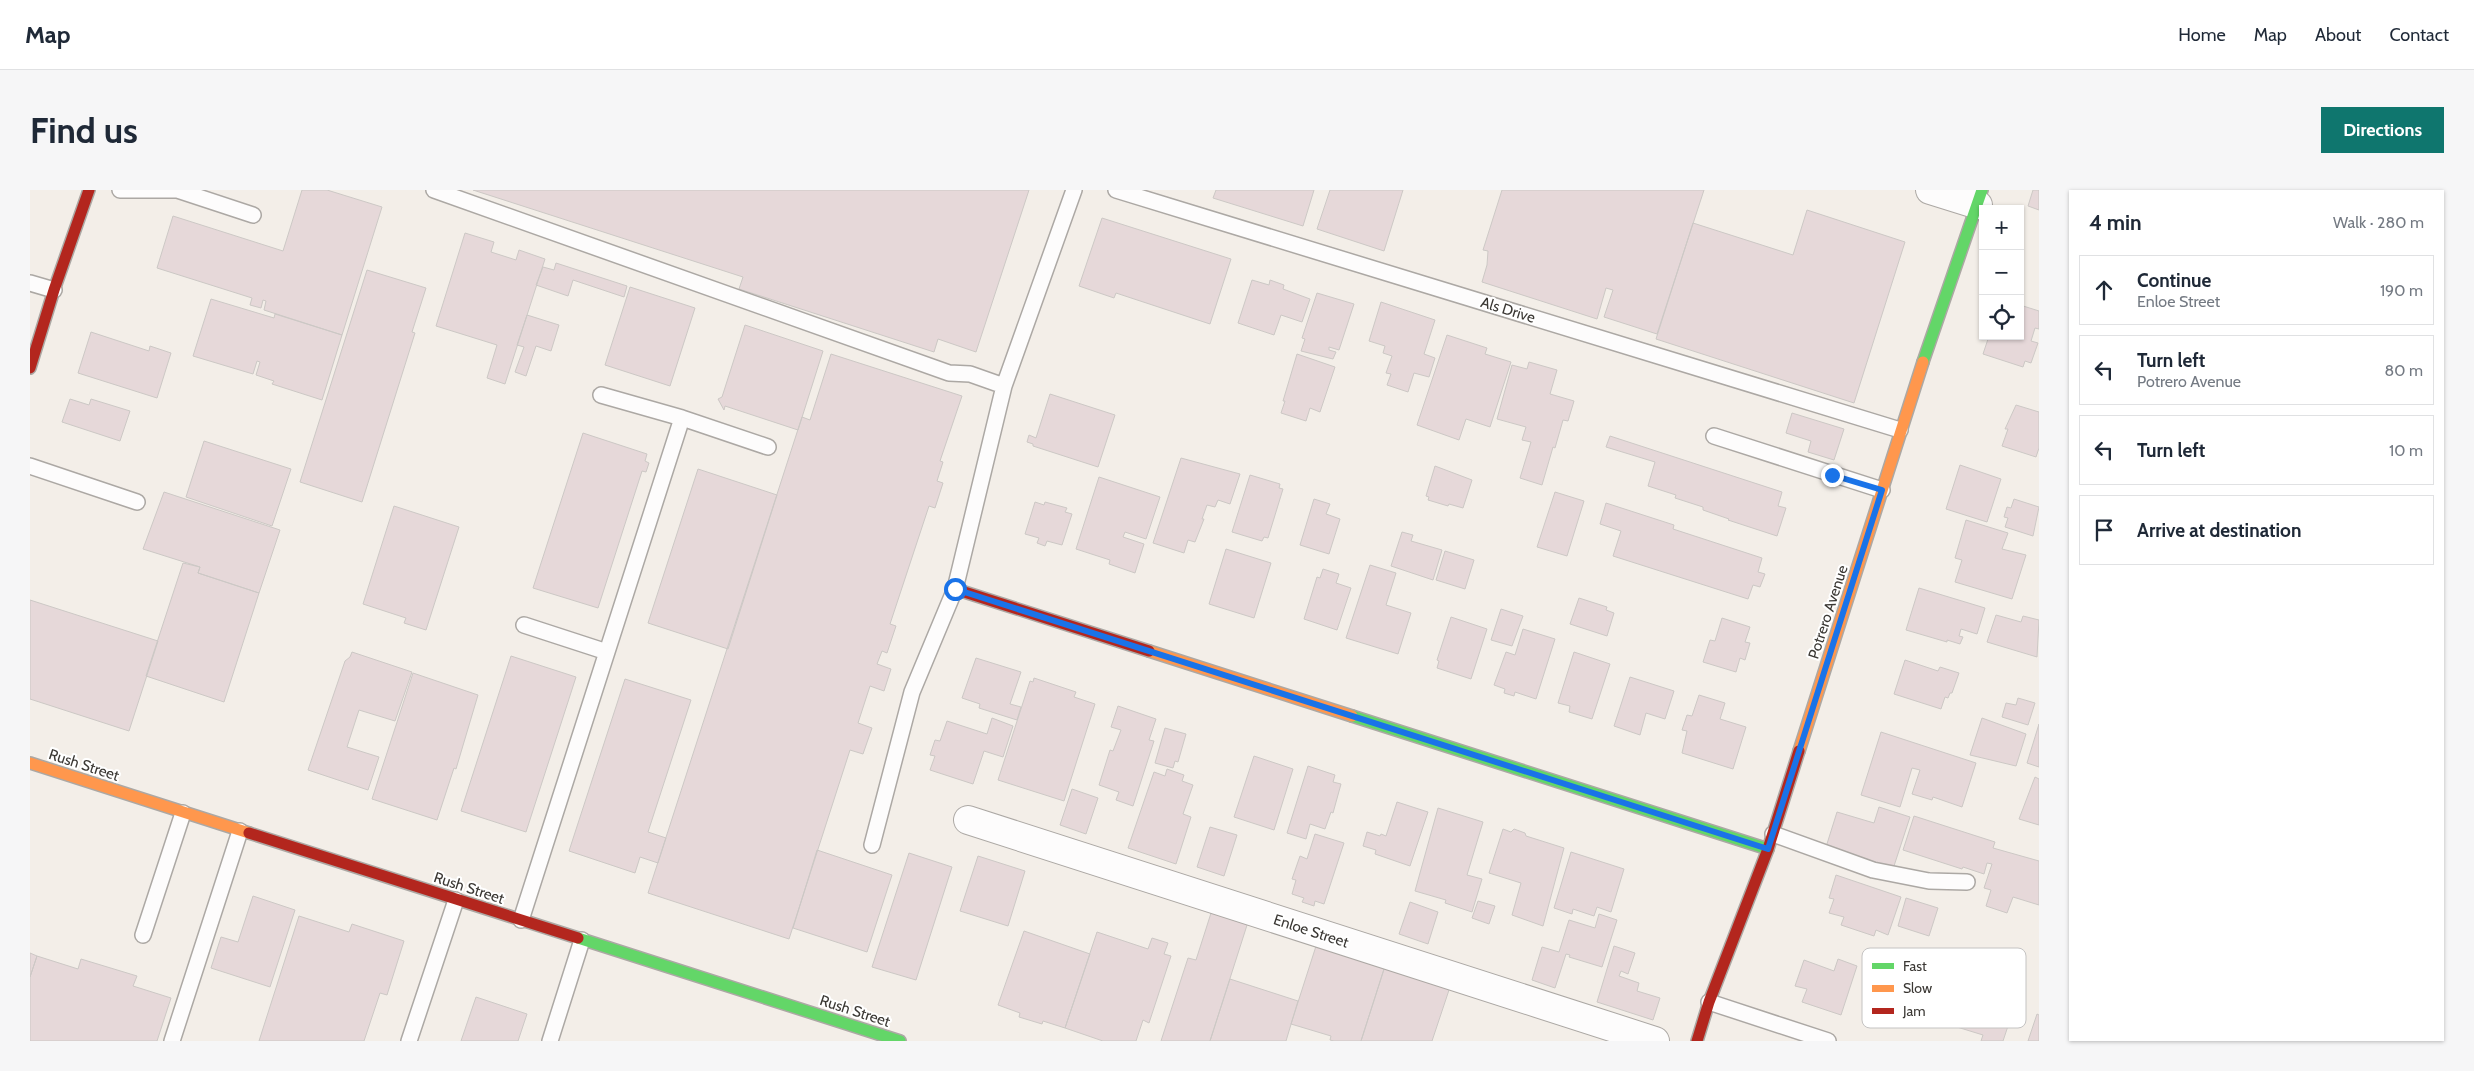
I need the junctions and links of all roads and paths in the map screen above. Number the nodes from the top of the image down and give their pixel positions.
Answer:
1 (89, 190) edge
2 (120, 190) edge
3 (434, 190) edge
4 (1074, 190) edge
5 (1116, 190) edge
6 (1930, 190) edge
7 (1980, 197) edge
8 (253, 215) dead end
9 (30, 283) edge
10 (54, 290) junction
11 (30, 368) edge
12 (1004, 386) junction
13 (601, 395) dead end
14 (682, 418) junction
15 (1900, 430) junction
16 (1714, 436) dead end
17 (768, 447) dead end
18 (30, 466) edge
19 (1882, 490) junction
20 (136, 502) dead end
21 (955, 589) junction
22 (524, 625) dead end
23 (607, 652) junction
24 (30, 763) edge
25 (183, 814) junction
26 (968, 820) dead end
27 (240, 831) junction
28 (1773, 834) junction
29 (872, 845) dead end
30 (1768, 849) junction
31 (1967, 882) dead end
32 (456, 900) junction
33 (520, 920) junction
34 (143, 935) dead end
35 (582, 940) junction
36 (1709, 1002) junction
37 (893, 1040) edge
38 (172, 1041) edge
39 (409, 1041) edge
40 (550, 1041) edge
41 (1655, 1041) edge
42 (1697, 1041) edge
43 (1828, 1041) edge

1 - 10 street
2 - 8 lane
3 - 12 lane
4 - 12 lane
5 - 15 lane, Als Drive
6 - 7 street
7 - 15 street, Potrero Avenue
9 - 10 lane
10 - 11 street
12 - 21 lane
13 - 14 lane
14 - 17 lane
14 - 23 lane
15 - 19 street, Potrero Avenue
16 - 19 lane
18 - 20 lane
19 - 28 street, Potrero Avenue
21 - 29 lane
21 - 30 street
22 - 23 lane
23 - 33 lane
24 - 25 street, Rush Street
25 - 27 street, Rush Street
25 - 34 lane
26 - 41 street, Enloe Street
27 - 32 street, Rush Street
27 - 38 lane
28 - 30 street, Potrero Avenue
28 - 31 lane
30 - 36 street, Potrero Avenue
32 - 33 street, Rush Street
32 - 39 lane
33 - 35 street, Rush Street
35 - 37 street, Rush Street
35 - 40 lane
36 - 42 street, Potrero Avenue
36 - 43 lane

